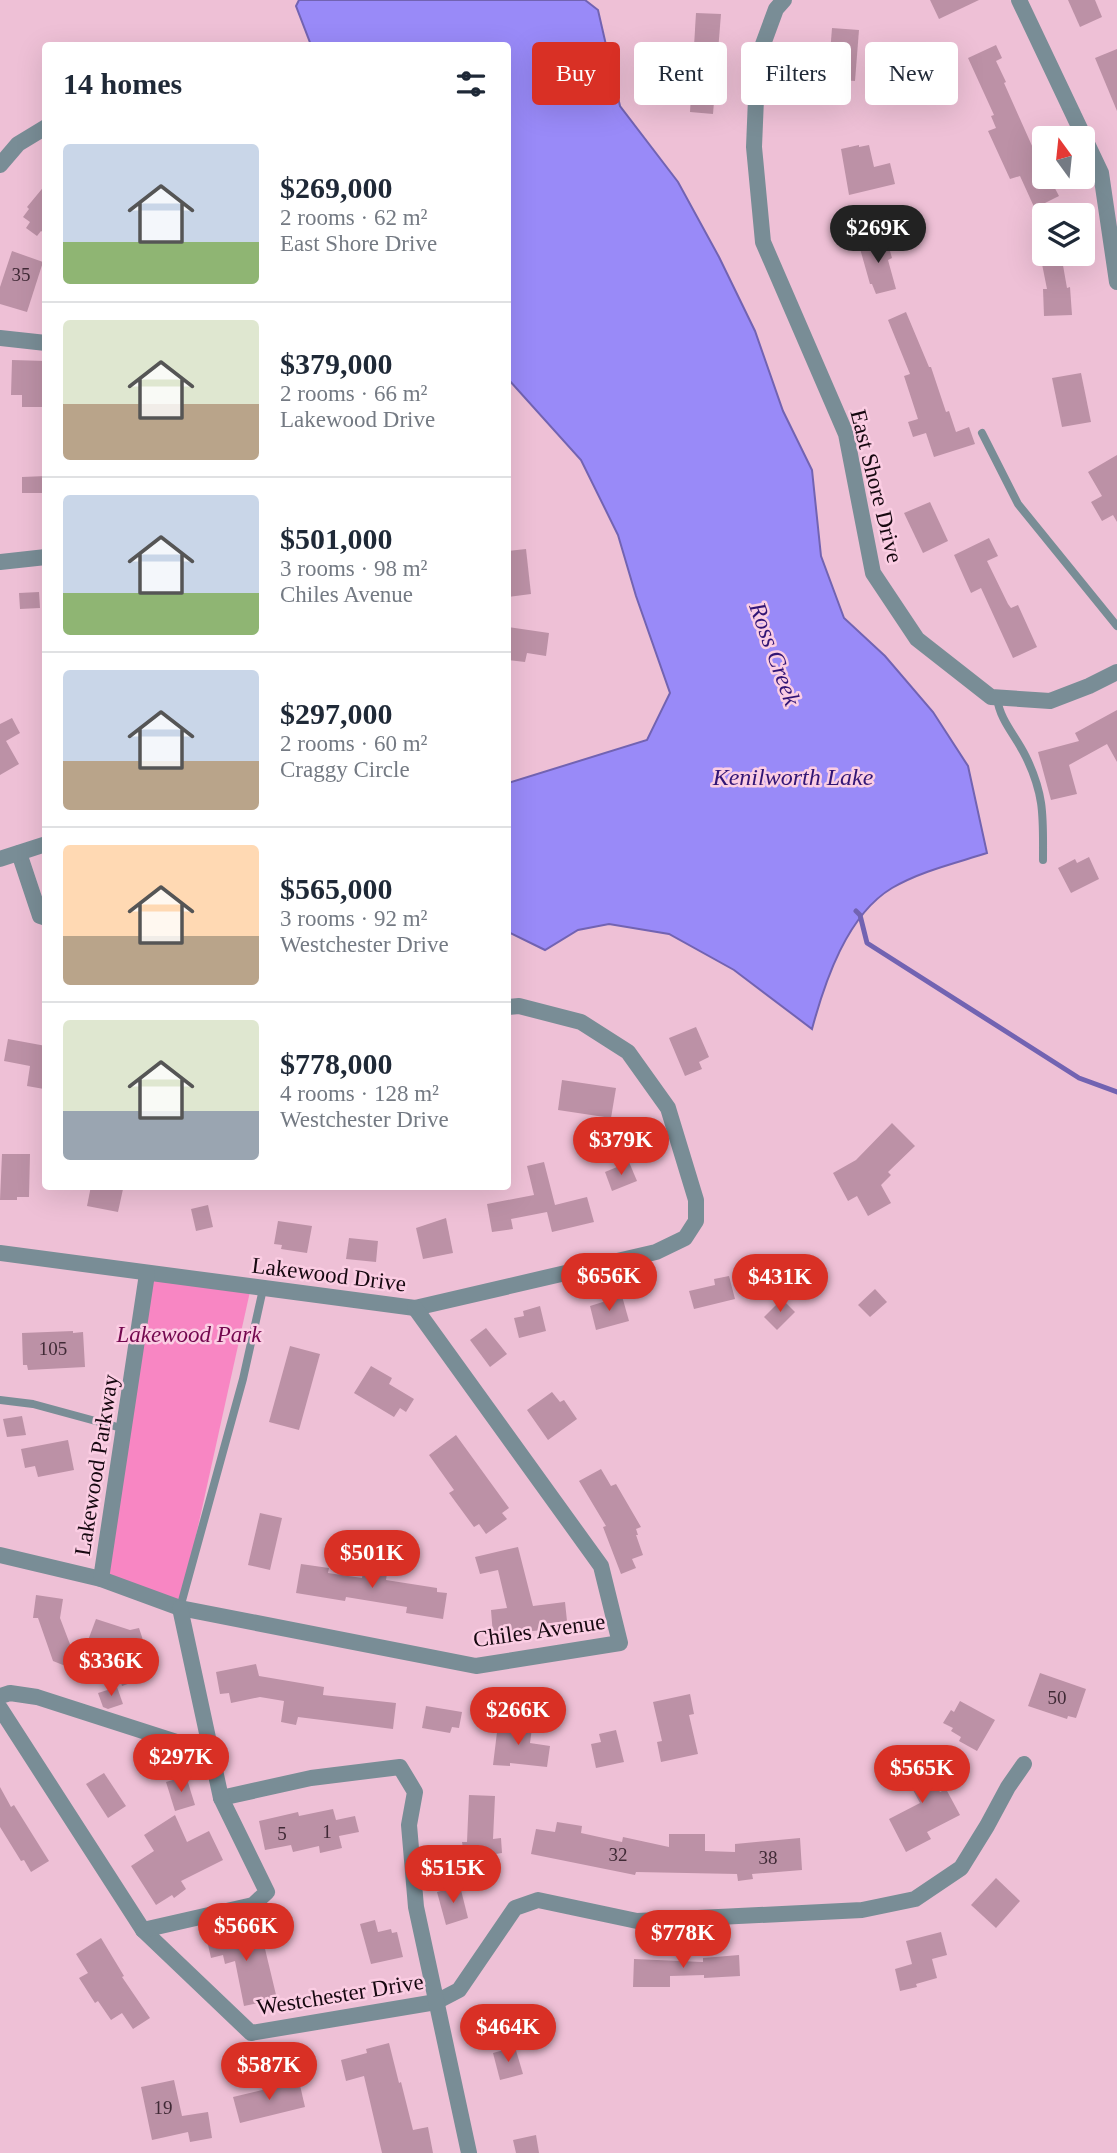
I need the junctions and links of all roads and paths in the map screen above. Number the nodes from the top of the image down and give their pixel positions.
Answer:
1 (784, 0) edge
2 (1019, 0) edge
3 (42, 129) edge
4 (0, 165) edge
5 (1117, 282) edge
6 (0, 338) edge
7 (42, 343) edge
8 (982, 433) dead end
9 (42, 557) edge
10 (0, 562) edge
11 (1117, 626) edge
12 (1117, 672) edge
13 (997, 698) junction
14 (42, 845) edge
15 (19, 853) junction
16 (0, 859) edge
17 (1043, 860) dead end
18 (42, 917) edge
19 (511, 1007) edge
20 (0, 1253) edge
21 (146, 1274) junction
22 (263, 1289) junction
23 (415, 1308) junction
24 (0, 1400) edge
25 (124, 1429) junction
26 (0, 1555) edge
27 (101, 1579) junction
28 (180, 1608) junction
29 (0, 1696) edge
30 (0, 1709) edge
31 (6, 1731) edge
32 (211, 1753) junction
33 (1024, 1764) dead end
34 (221, 1798) junction
35 (143, 1930) junction
36 (436, 2002) junction
37 (469, 2153) edge

1 - 13 street, East Shore Drive
2 - 5 street
3 - 4 street
6 - 7 street
8 - 11 lane
9 - 10 street
12 - 13 street
13 - 17 lane
14 - 15 street
15 - 16 street
15 - 18 street
19 - 23 street, Lakewood Drive
20 - 21 street, Lakewood Drive
21 - 22 street, Lakewood Drive
21 - 25 street, Lakewood Parkway
22 - 23 street, Lakewood Drive
22 - 28 lane
23 - 28 street, Chiles Avenue
24 - 25 lane
25 - 27 street, Lakewood Parkway
26 - 27 street, Chiles Avenue
27 - 28 street, Chiles Avenue
28 - 32 street
29 - 32 street
30 - 31 street, Westchester Drive
31 - 35 street, Westchester Drive
32 - 34 street
33 - 36 street, Westchester Drive
34 - 35 street
34 - 36 street
35 - 36 street, Westchester Drive
36 - 37 street

